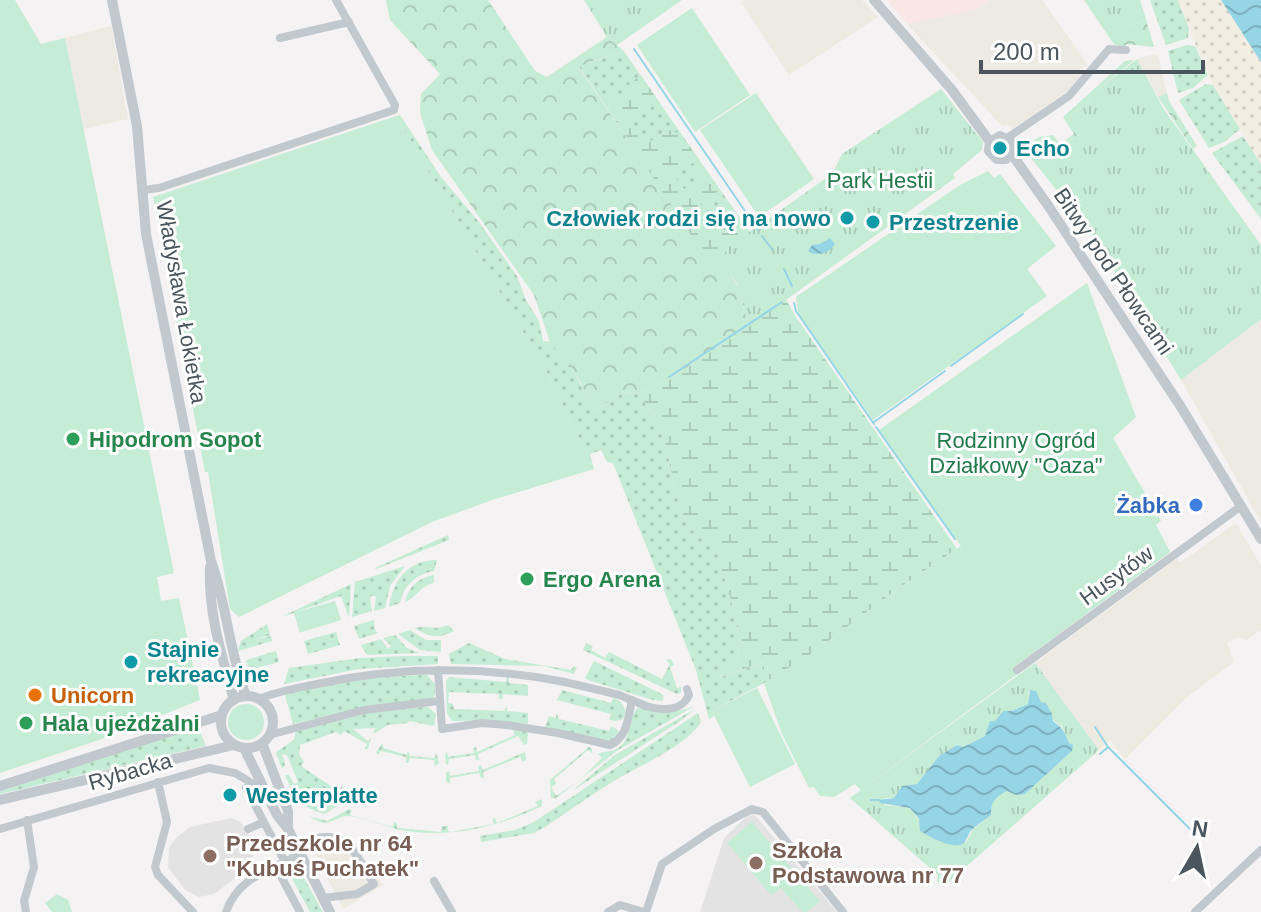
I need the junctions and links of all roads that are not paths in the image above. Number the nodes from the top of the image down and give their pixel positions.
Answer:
1 (112, 0) edge
2 (336, 0) edge
3 (874, 0) edge
4 (349, 22) junction
5 (280, 38) dead end
6 (1126, 50) dead end
7 (1004, 146) junction
8 (142, 190) junction
9 (1224, 481) junction
10 (1237, 509) junction
11 (1261, 539) edge
12 (1261, 550) edge
13 (211, 561) junction
14 (438, 670) junction
15 (1017, 670) dead end
16 (687, 689) dead end
17 (246, 696) junction
18 (259, 699) junction
19 (234, 700) junction
20 (632, 700) junction
21 (439, 701) junction
22 (222, 715) junction
23 (266, 739) junction
24 (239, 746) junction
25 (158, 782) junction
26 (0, 786) edge
27 (246, 788) dead end
28 (267, 793) junction
29 (0, 800) edge
30 (27, 820) junction
31 (264, 822) junction
32 (0, 829) edge
33 (248, 829) dead end
34 (288, 829) junction
35 (298, 849) junction
36 (1261, 850) edge
37 (285, 862) junction
38 (276, 867) junction
39 (434, 881) dead end
40 (323, 898) junction
41 (26, 912) edge
42 (193, 912) edge
43 (226, 912) edge
44 (300, 912) edge
45 (330, 912) edge
46 (452, 912) edge
47 (608, 912) edge
48 (645, 912) edge
49 (843, 912) edge
50 (1195, 912) edge

1 - 8 street, Władysława Łokietka
2 - 4 street, Władysława Łokietka
3 - 7 street, Bitwy pod Płowcami
4 - 5 street
4 - 8 street, Władysława Łokietka
6 - 7 street
7 - 9 street, Bitwy pod Płowcami
8 - 13 street, Władysława Łokietka
9 - 10 street
9 - 11 street
10 - 12 street
10 - 15 street, Husytów
13 - 17 street, Władysława Łokietka
13 - 19 street, Władysława Łokietka
14 - 18 street
14 - 20 street
14 - 21 street
16 - 20 street
17 - 18 street
17 - 19 street
18 - 23 street
19 - 22 street
20 - 21 street
21 - 23 street
22 - 24 street
22 - 26 street
23 - 24 street
23 - 34 street
24 - 28 street
24 - 29 street
25 - 28 street, Rybacka
25 - 30 street, Rybacka
25 - 42 street
27 - 31 street
28 - 34 street
30 - 32 street, Rybacka
30 - 41 street
31 - 33 street
31 - 37 street
34 - 35 street
35 - 37 street
35 - 40 street
35 - 40 street
36 - 50 street
37 - 38 street
38 - 43 street
38 - 44 street
39 - 46 street
40 - 45 street
47 - 48 street
48 - 49 street

